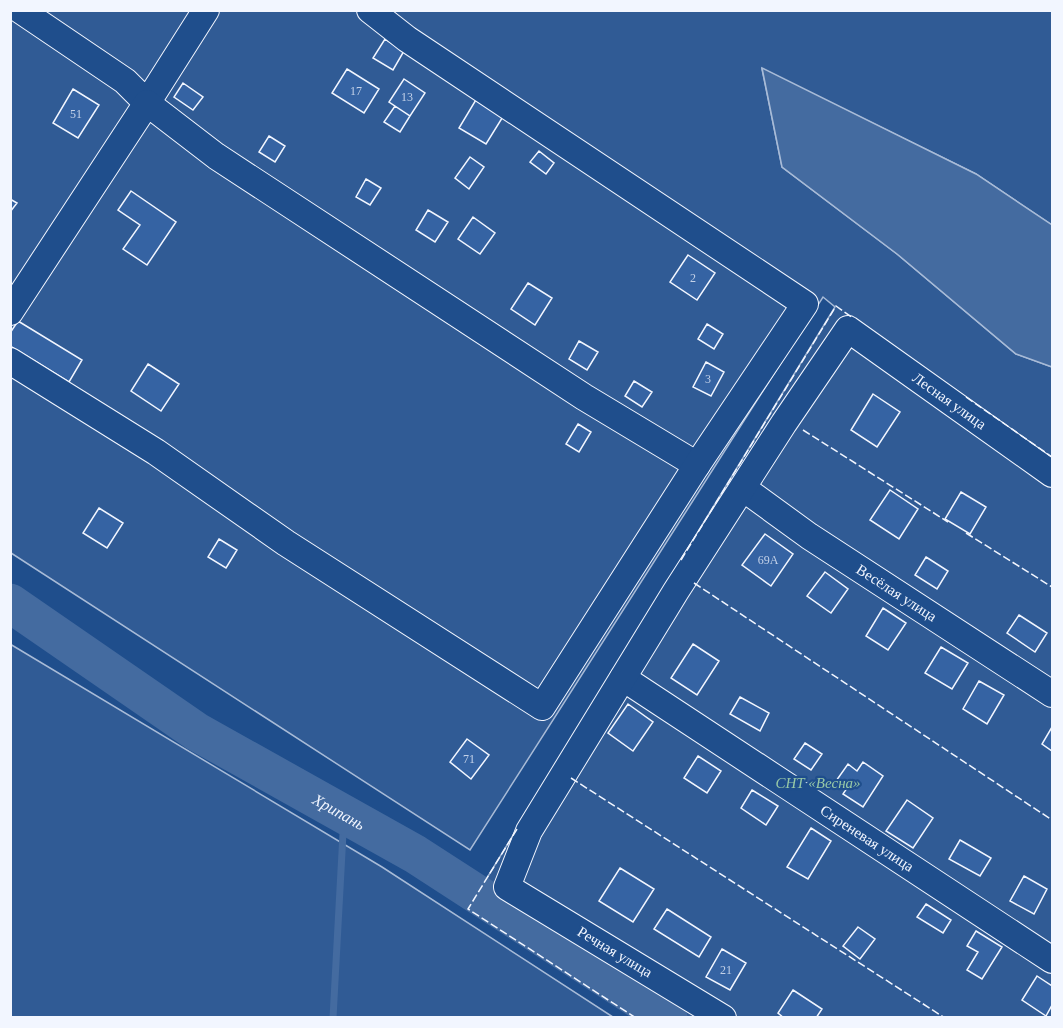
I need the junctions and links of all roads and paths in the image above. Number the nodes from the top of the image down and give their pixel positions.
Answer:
1 (20, 10) edge
2 (206, 10) edge
3 (370, 10) edge
4 (147, 103) junction
5 (19, 282) edge
6 (10, 312) edge
7 (10, 361) edge
8 (697, 465) junction
9 (1053, 474) edge
10 (743, 488) junction
11 (623, 678) junction
12 (1053, 694) edge
13 (1053, 960) edge
14 (723, 1017) edge

1 - 4 street
2 - 4 street
3 - 8 street
4 - 5 street
4 - 8 street
5 - 6 street
7 - 8 street
9 - 10 street, Лесная улица
10 - 11 street
10 - 12 street, Весёлая улица
11 - 13 street, Сиреневая улица
11 - 14 street, Речная улица

